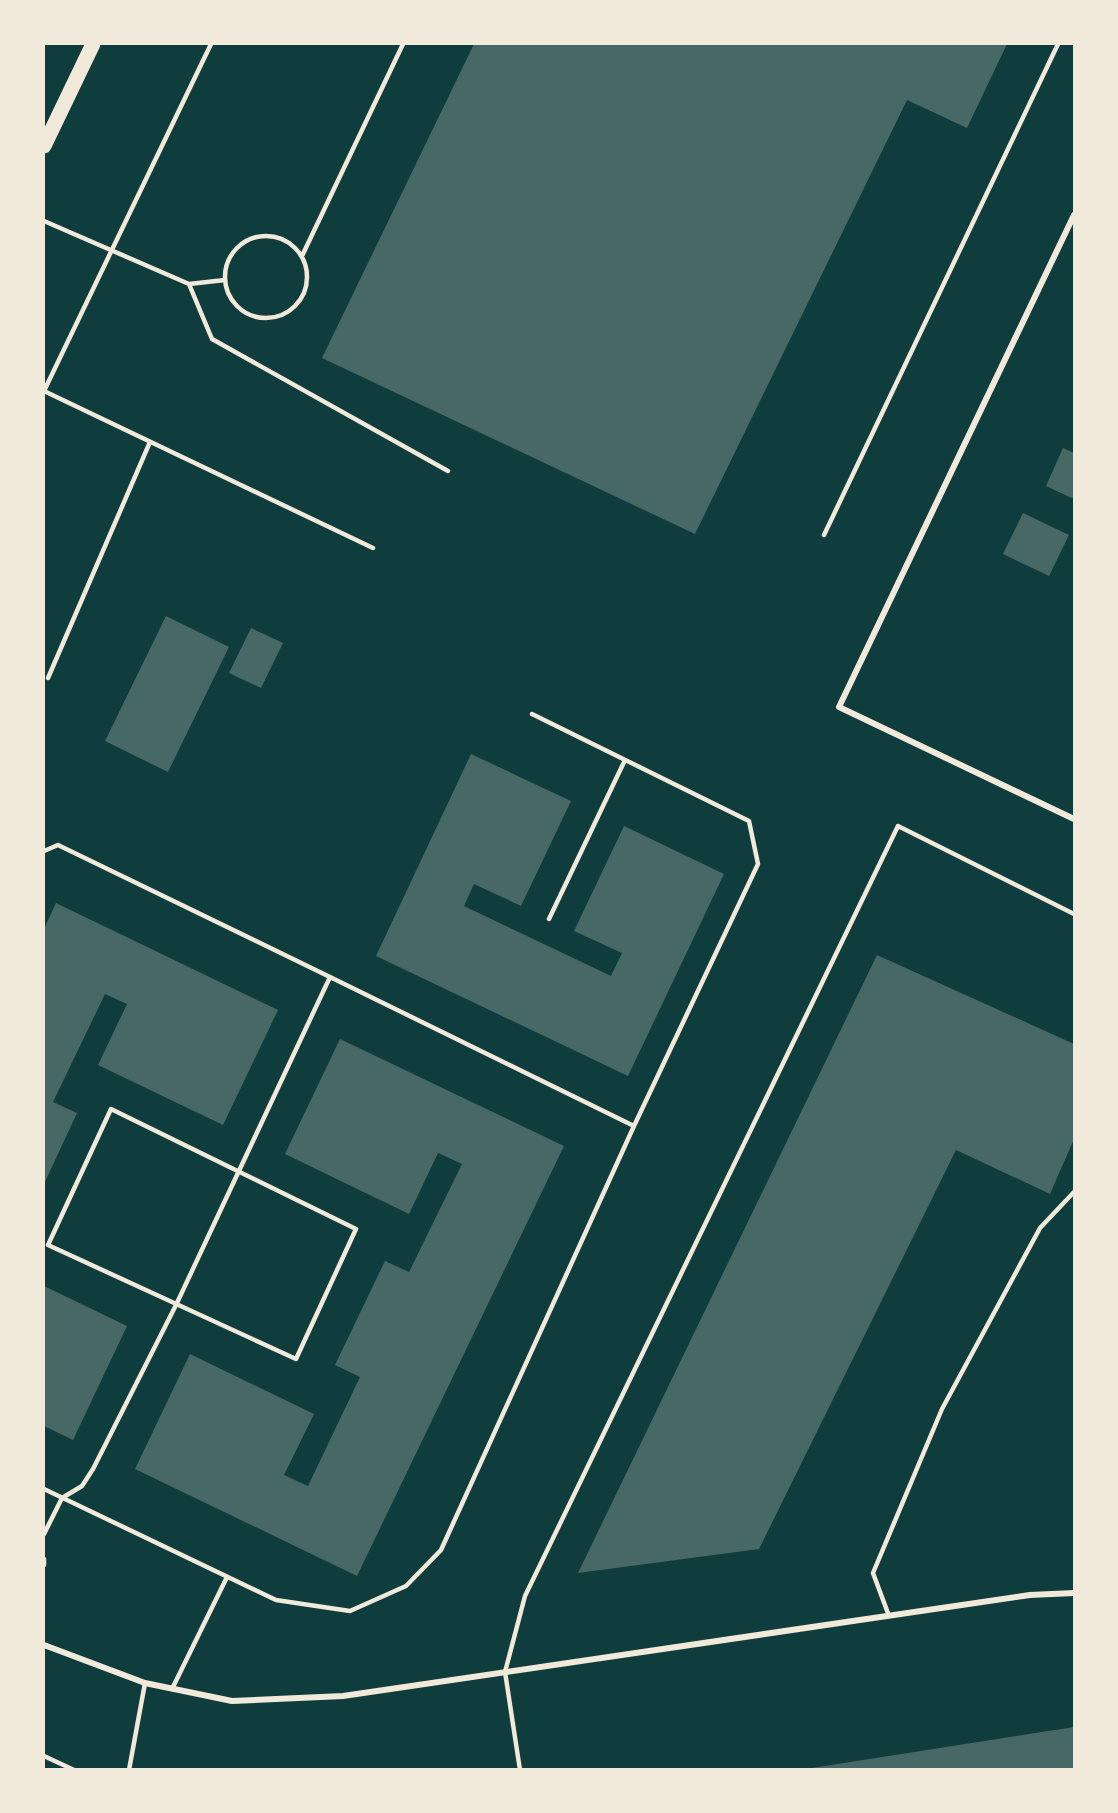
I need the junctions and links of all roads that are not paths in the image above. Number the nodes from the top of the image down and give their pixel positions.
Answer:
1 (93, 44) edge
2 (211, 44) edge
3 (403, 44) edge
4 (1058, 44) edge
5 (44, 146) edge
6 (1074, 215) edge
7 (44, 221) edge
8 (111, 252) junction
9 (302, 256) junction
10 (225, 280) junction
11 (189, 285) junction
12 (44, 391) edge
13 (150, 442) junction
14 (448, 471) dead end
15 (824, 535) dead end
16 (373, 548) dead end
17 (48, 678) dead end
18 (532, 714) dead end
19 (625, 760) junction
20 (1074, 819) edge
21 (44, 850) edge
22 (1074, 914) edge
23 (549, 919) dead end
24 (330, 976) junction
25 (634, 1126) junction
26 (239, 1170) junction
27 (1074, 1192) edge
28 (176, 1305) junction
29 (44, 1489) edge
30 (62, 1498) junction
31 (44, 1534) edge
32 (44, 1558) edge
33 (44, 1565) edge
34 (227, 1577) junction
35 (1074, 1593) edge
36 (888, 1616) junction
37 (44, 1640) edge
38 (44, 1645) edge
39 (54, 1647) junction
40 (505, 1672) junction
41 (145, 1683) junction
42 (172, 1689) junction
43 (44, 1756) edge
44 (74, 1770) edge
45 (129, 1770) edge
46 (520, 1770) edge

1 - 5 main road
2 - 8 lane
3 - 9 lane
4 - 15 lane
6 - 20 street
7 - 8 lane
8 - 11 lane
8 - 12 lane
9 - 10 lane
9 - 10 lane
10 - 11 lane
11 - 14 lane
12 - 13 lane
13 - 16 lane
13 - 17 lane
18 - 19 lane
19 - 23 lane
19 - 25 lane
21 - 24 lane
22 - 40 lane
24 - 25 lane
24 - 26 lane
25 - 34 lane
26 - 28 lane
26 - 28 lane
26 - 28 lane
27 - 36 lane
28 - 30 lane
29 - 30 lane
30 - 31 lane
30 - 34 lane
32 - 33 lane
34 - 42 lane
35 - 36 street
36 - 40 street
37 - 39 street
38 - 39 street
39 - 41 street
40 - 42 street
40 - 46 lane
41 - 42 street
41 - 45 lane
43 - 44 lane

